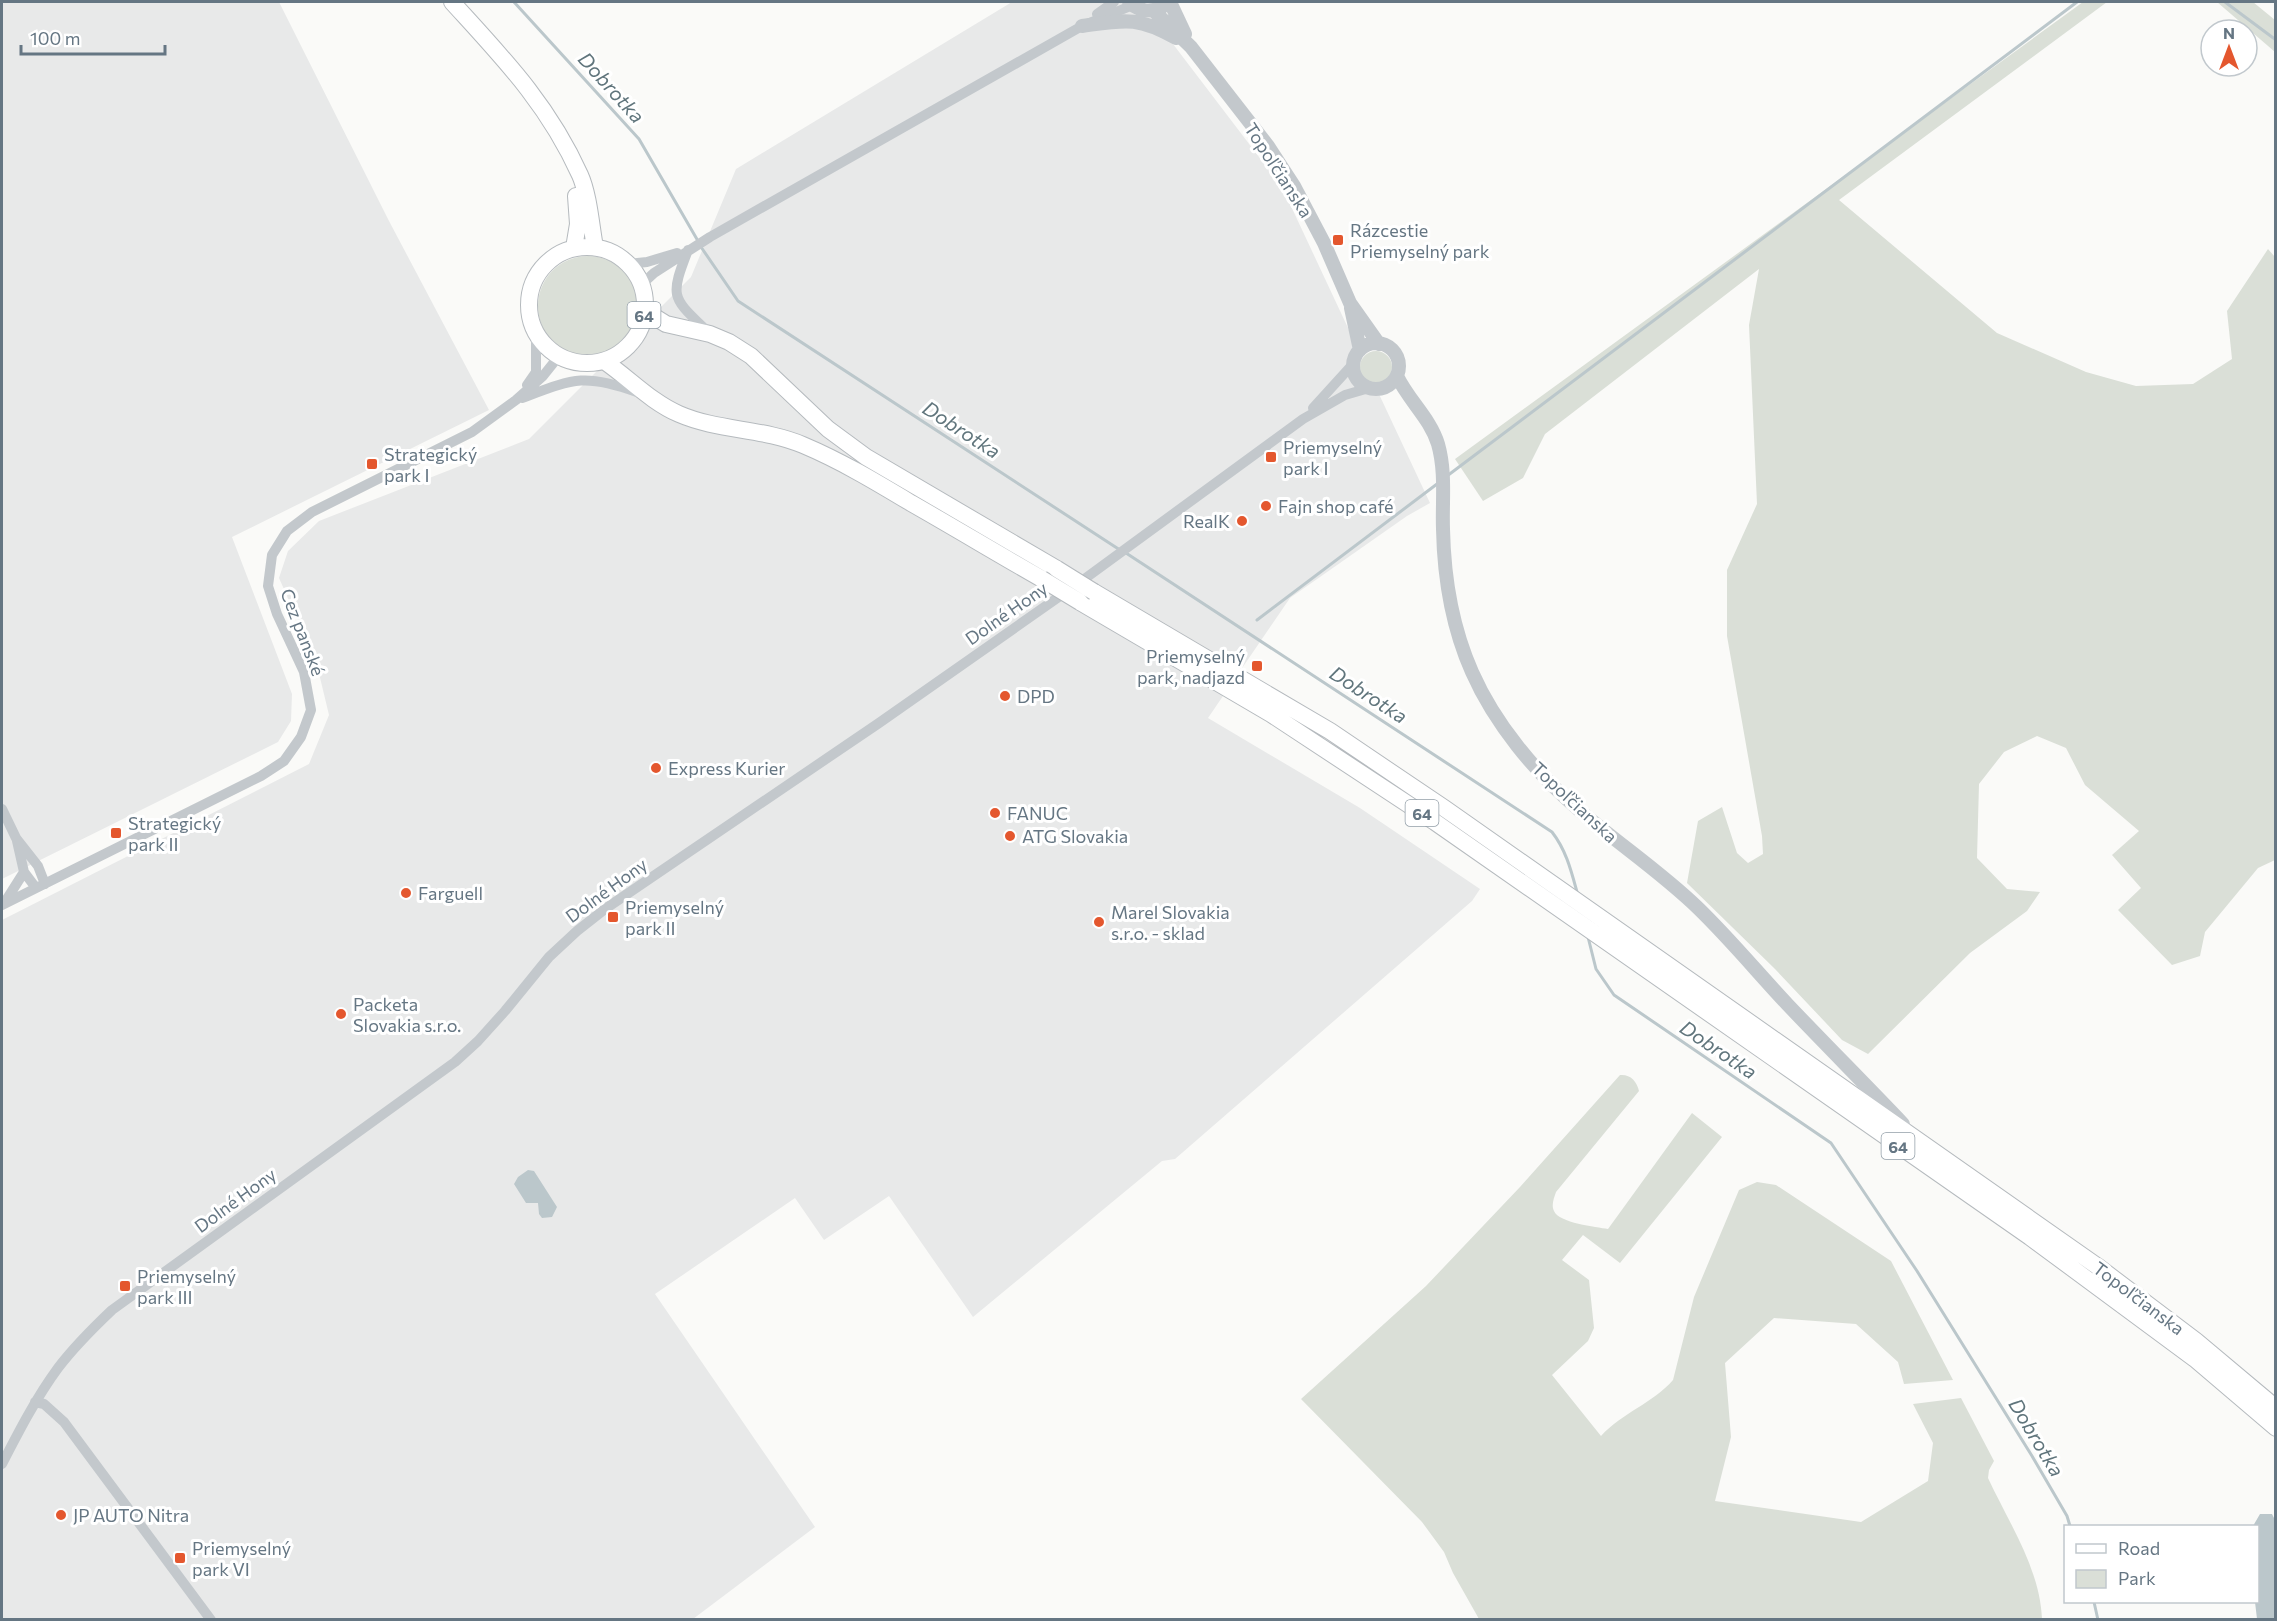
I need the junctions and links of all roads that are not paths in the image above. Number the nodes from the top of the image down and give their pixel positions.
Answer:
1 (452, 2) edge
2 (1114, 2) edge
3 (1169, 2) edge
4 (1131, 3) edge
5 (1154, 10) junction
6 (1082, 26) junction
7 (1191, 47) junction
8 (572, 162) junction
9 (574, 248) junction
10 (595, 248) junction
11 (688, 249) junction
12 (628, 264) junction
13 (642, 284) junction
14 (1350, 303) junction
15 (645, 310) junction
16 (536, 333) junction
17 (710, 334) junction
18 (1379, 344) junction
19 (1360, 350) junction
20 (559, 356) junction
21 (604, 361) junction
22 (1353, 364) junction
23 (1397, 376) junction
24 (1369, 388) junction
25 (651, 397) junction
26 (516, 400) junction
27 (1303, 419) junction
28 (1087, 597) junction
29 (2, 809) edge
30 (16, 838) junction
31 (24, 872) junction
32 (40, 886) junction
33 (3, 905) edge
34 (1917, 1138) junction
35 (2254, 1389) junction
36 (35, 1402) junction
37 (2276, 1402) edge
38 (2276, 1408) edge
39 (2257, 1411) junction
40 (2276, 1428) edge
41 (2276, 1436) edge
42 (2, 1464) edge
43 (211, 1620) edge

1 - 8 main road
2 - 6 street
3 - 5 street, Topoľčianska
3 - 7 street, Topoľčianska
4 - 5 street
4 - 6 street
5 - 7 street, Topoľčianska
6 - 7 street
6 - 11 street
7 - 14 street, Topoľčianska
8 - 9 main road
8 - 10 main road
9 - 10 main road, 64
9 - 16 main road, 64
10 - 12 main road, 64
11 - 12 street
11 - 13 street
11 - 17 street
12 - 13 main road, 64
13 - 15 main road, 64
14 - 18 street, Topoľčianska
14 - 19 street, Topoľčianska
15 - 17 main road, 64
15 - 21 main road, 64
16 - 20 main road
16 - 26 street
17 - 28 main road, 64, bridge
18 - 19 street
18 - 23 street
19 - 22 street
20 - 21 main road, 64
20 - 26 street
21 - 25 main road, 64
22 - 24 street
22 - 27 street, Dolné Hony
23 - 24 street
23 - 34 street, Topoľčianska
24 - 27 street, Dolné Hony
25 - 26 street
25 - 28 main road, 64, bridge
26 - 32 street, Cez panské
27 - 36 street, Dolné Hony
28 - 34 main road, 64
28 - 39 main road, 64
29 - 30 street
30 - 31 street
30 - 32 street
31 - 32 street
31 - 33 street
32 - 33 street, Cez panské
34 - 35 main road, Topoľčianska / 64
35 - 37 main road
35 - 38 main road, Topoľčianska / 64
36 - 42 street, Dolné Hony
36 - 43 street
39 - 40 main road, 64
39 - 41 main road

